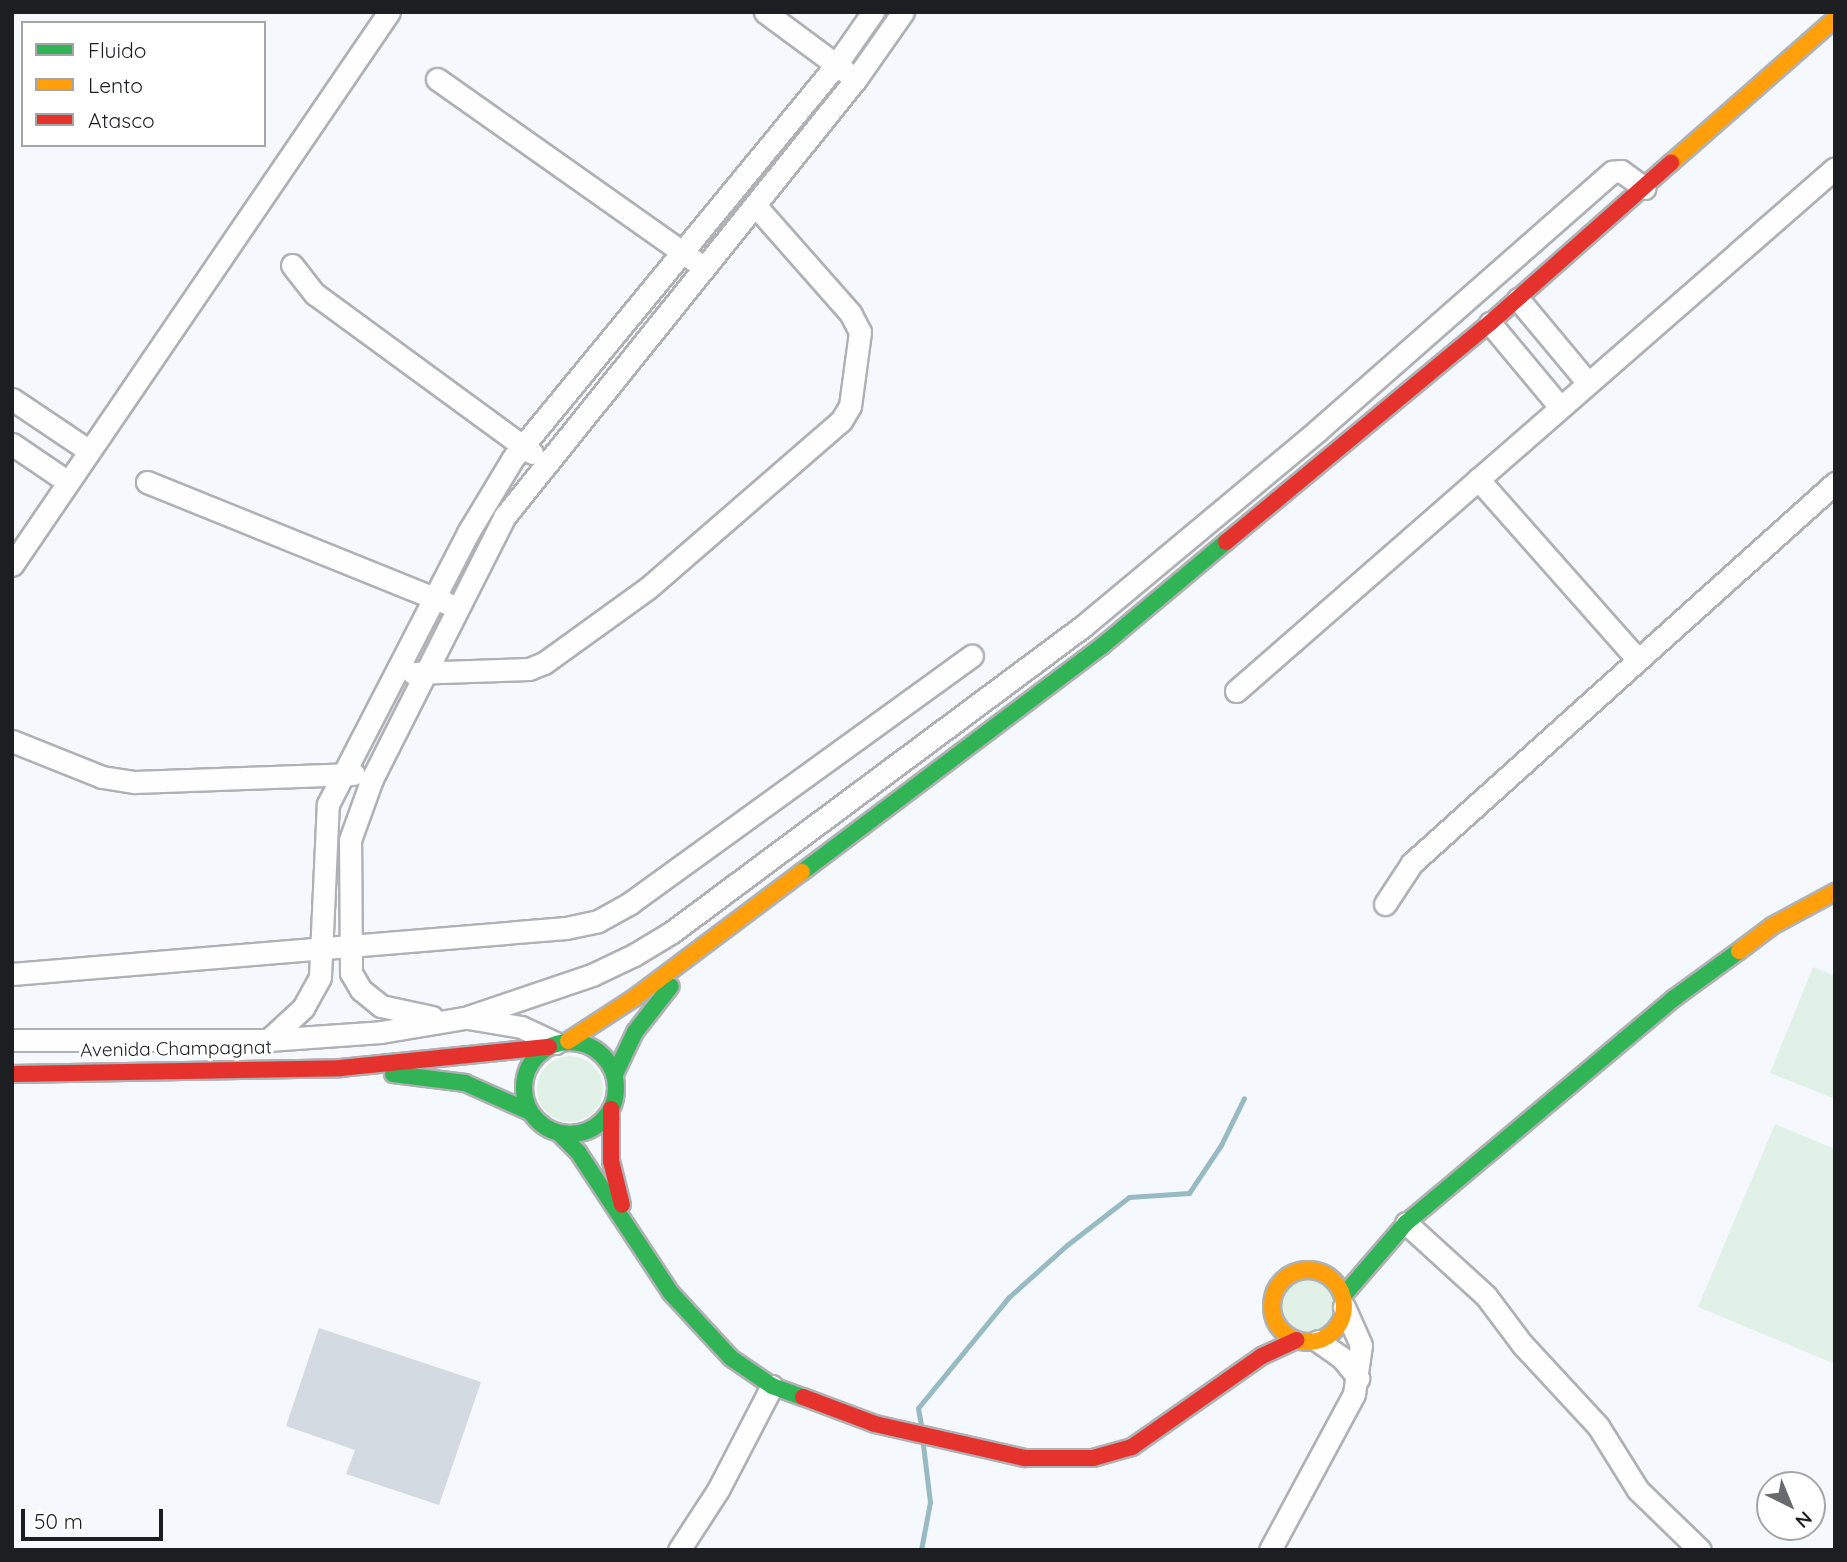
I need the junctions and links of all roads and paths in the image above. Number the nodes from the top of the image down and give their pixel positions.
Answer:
1 (388, 12) edge
2 (765, 12) edge
3 (873, 12) edge
4 (903, 12) edge
5 (1835, 19) edge
6 (836, 65) junction
7 (437, 79) dead end
8 (856, 79) junction
9 (1835, 168) edge
10 (1644, 188) junction
11 (755, 205) junction
12 (684, 252) junction
13 (292, 265) dead end
14 (704, 267) junction
15 (1518, 299) junction
16 (1490, 323) junction
17 (1588, 383) junction
18 (12, 399) edge
19 (1560, 407) junction
20 (1317, 431) junction
21 (12, 444) edge
22 (522, 446) junction
23 (88, 450) junction
24 (1338, 453) junction
25 (545, 462) junction
26 (1478, 479) junction
27 (68, 482) junction
28 (147, 482) dead end
29 (1835, 483) edge
30 (1216, 516) junction
31 (1237, 537) junction
32 (12, 565) edge
33 (434, 599) junction
34 (458, 606) junction
35 (1082, 627) junction
36 (1102, 646) junction
37 (972, 654) dead end
38 (1637, 659) junction
39 (397, 670) junction
40 (425, 676) junction
41 (1021, 676) junction
42 (1236, 691) dead end
43 (1040, 693) junction
44 (12, 741) edge
45 (345, 771) junction
46 (372, 779) junction
47 (1835, 892) edge
48 (1385, 904) dead end
49 (713, 939) junction
50 (351, 945) junction
51 (321, 947) junction
52 (12, 974) edge
53 (465, 1018) junction
54 (12, 1040) edge
55 (268, 1040) junction
56 (558, 1044) junction
57 (239, 1067) junction
58 (341, 1068) junction
59 (12, 1074) edge
60 (615, 1074) junction
61 (611, 1110) junction
62 (530, 1112) junction
63 (559, 1133) junction
64 (1406, 1223) junction
65 (633, 1234) junction
66 (1362, 1249) dead end
67 (1341, 1260) dead end
68 (1320, 1271) junction
69 (1344, 1301) junction
70 (1272, 1305) junction
71 (1296, 1340) junction
72 (1318, 1341) junction
73 (1358, 1378) junction
74 (772, 1386) junction
75 (1205, 1395) junction
76 (679, 1550) edge
77 (1270, 1550) edge
78 (1700, 1550) edge

1 - 23 street
2 - 6 street
3 - 6 street
4 - 8 street
5 - 10 main road
6 - 8 street
6 - 12 street
7 - 12 street
8 - 11 street
9 - 17 street
10 - 15 main road
10 - 20 street
11 - 14 street
11 - 40 street
12 - 14 street
12 - 22 street
13 - 22 street
14 - 25 street
15 - 16 main road
15 - 17 street
16 - 19 street
16 - 24 main road
17 - 19 street
18 - 23 street
19 - 26 street
20 - 24 street
20 - 30 street
21 - 27 street
22 - 25 street
22 - 33 street
23 - 27 street
24 - 31 main road
25 - 34 street
26 - 38 street
26 - 42 street
27 - 32 street
28 - 33 street
29 - 38 street
30 - 31 street
30 - 35 street
31 - 36 main road
33 - 34 street
33 - 39 street
34 - 40 street
35 - 36 street
35 - 41 street
36 - 43 main road
37 - 50 street
38 - 48 street
39 - 40 street
39 - 45 street
40 - 46 street
41 - 43 street
41 - 53 street
43 - 49 main road
44 - 45 street
45 - 46 street
45 - 51 street
46 - 50 street
47 - 64 main road
49 - 56 main road
49 - 60 main road
50 - 51 street
50 - 53 street
51 - 52 street
51 - 55 street
53 - 55 street
53 - 56 street
54 - 55 street
55 - 57 street
56 - 58 main road, Avenida Champagnat
56 - 60 main road
56 - 62 main road
57 - 58 main road, Avenida Champagnat
57 - 59 main road, Avenida Champagnat
58 - 62 main road, Avenida Champagnat
60 - 61 main road
61 - 63 main road
61 - 65 main road
62 - 63 main road
63 - 65 main road
64 - 66 main road
64 - 69 main road
64 - 78 street
65 - 74 main road
67 - 68 main road
68 - 69 main road
68 - 70 main road
69 - 72 main road
69 - 73 street
70 - 71 main road
70 - 75 main road
71 - 72 main road
71 - 75 main road
72 - 73 street
73 - 77 street
74 - 75 main road
74 - 76 street

